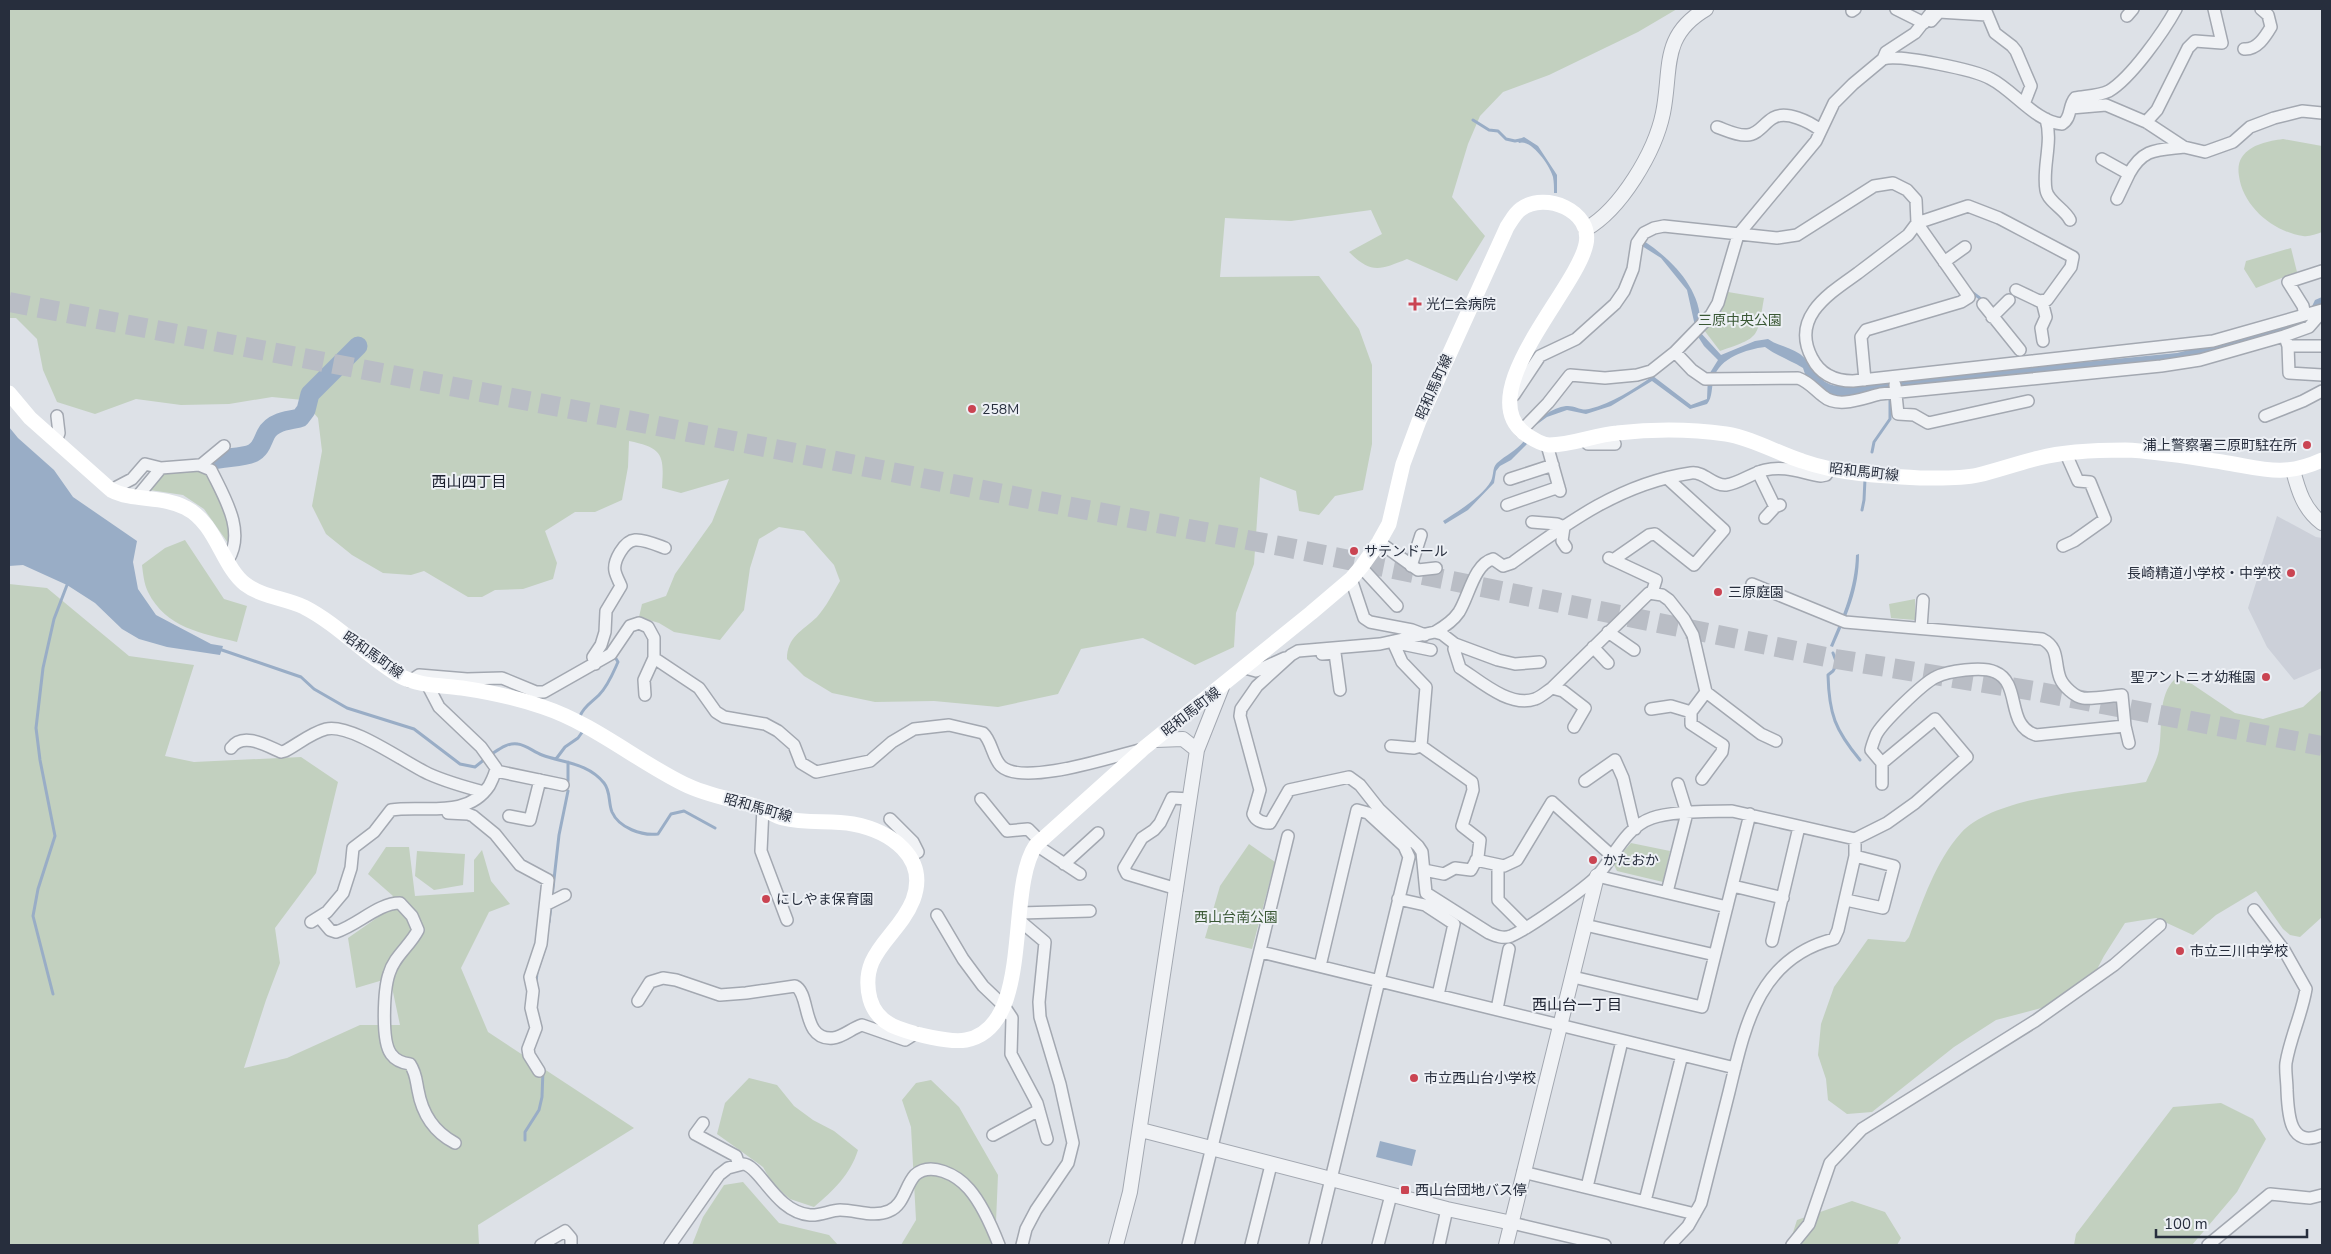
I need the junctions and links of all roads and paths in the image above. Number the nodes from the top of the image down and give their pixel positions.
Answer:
1 (1706, 9) edge
2 (1896, 9) edge
3 (1934, 9) edge
4 (2214, 9) edge
5 (2261, 9) edge
6 (2174, 11) edge
7 (1986, 12) edge
8 (1924, 23) junction
9 (1915, 33) junction
10 (2244, 49) dead end
11 (1883, 59) junction
12 (2024, 104) junction
13 (2071, 108) junction
14 (2322, 114) edge
15 (2046, 119) junction
16 (2146, 122) junction
17 (1717, 127) dead end
18 (1820, 130) junction
19 (2184, 147) junction
20 (2102, 158) dead end
21 (2129, 174) junction
22 (1968, 194) dead end
23 (2117, 199) dead end
24 (1968, 206) junction
25 (2070, 220) dead end
26 (1917, 223) junction
27 (1586, 229) junction
28 (1738, 235) junction
29 (1965, 247) dead end
30 (1944, 262) junction
31 (2322, 271) edge
32 (2042, 301) junction
33 (1983, 304) dead end
34 (2321, 311) edge
35 (2306, 315) junction
36 (1992, 317) junction
37 (2286, 341) junction
38 (2043, 342) dead end
39 (2322, 346) edge
40 (2020, 350) dead end
41 (1675, 352) junction
42 (2026, 363) junction
43 (2322, 375) edge
44 (1895, 376) junction
45 (2028, 379) junction
46 (1865, 380) junction
47 (2322, 391) edge
48 (1895, 392) junction
49 (9, 393) edge
50 (2028, 401) dead end
51 (1510, 402) junction
52 (57, 416) dead end
53 (2265, 416) dead end
54 (1521, 430) junction
55 (1582, 439) junction
56 (56, 441) junction
57 (1615, 444) dead end
58 (1547, 445) junction
59 (224, 446) dead end
60 (2066, 454) junction
61 (2322, 460) edge
62 (201, 465) junction
63 (1553, 465) junction
64 (161, 468) junction
65 (1830, 469) junction
66 (2293, 470) junction
67 (1758, 472) junction
68 (1667, 478) junction
69 (1510, 479) dead end
70 (111, 490) junction
71 (138, 497) junction
72 (1507, 505) dead end
73 (1765, 518) dead end
74 (1532, 522) dead end
75 (2322, 522) edge
76 (1564, 526) junction
77 (1421, 535) dead end
78 (1379, 542) junction
79 (2062, 546) dead end
80 (1566, 547) dead end
81 (666, 548) dead end
82 (228, 560) junction
83 (1411, 566) junction
84 (1361, 567) junction
85 (1436, 568) dead end
86 (1350, 579) junction
87 (1752, 584) dead end
88 (1652, 593) junction
89 (1923, 600) dead end
90 (1397, 606) dead end
91 (1921, 628) junction
92 (1608, 632) junction
93 (1430, 634) junction
94 (1393, 642) junction
95 (1455, 644) junction
96 (1593, 647) junction
97 (1317, 648) junction
98 (1431, 650) dead end
99 (1634, 650) dead end
100 (1291, 655) junction
101 (654, 658) junction
102 (1540, 662) dead end
103 (1608, 663) dead end
104 (595, 664) junction
105 (1245, 668) junction
106 (410, 681) junction
107 (427, 684) junction
108 (1222, 687) junction
109 (1552, 688) junction
110 (1340, 690) dead end
111 (1706, 692) junction
112 (645, 695) dead end
113 (1651, 709) dead end
114 (1691, 712) junction
115 (1691, 724) junction
116 (1574, 726) dead end
117 (2125, 726) junction
118 (1687, 737) dead end
119 (1776, 741) dead end
120 (2128, 743) dead end
121 (1150, 744) junction
122 (1391, 746) dead end
123 (1421, 746) junction
124 (231, 748) dead end
125 (1198, 750) junction
126 (1882, 763) junction
127 (496, 771) junction
128 (1702, 779) dead end
129 (540, 780) junction
130 (1585, 781) dead end
131 (1678, 784) dead end
132 (1882, 784) dead end
133 (563, 785) dead end
134 (484, 792) junction
135 (1190, 799) junction
136 (981, 800) dead end
137 (763, 808) junction
138 (430, 810) junction
139 (1687, 813) junction
140 (1750, 814) junction
141 (509, 816) dead end
142 (890, 818) dead end
143 (1799, 827) junction
144 (1635, 829) junction
145 (1098, 833) dead end
146 (1288, 836) dead end
147 (1855, 839) junction
148 (1038, 844) junction
149 (1611, 855) junction
150 (910, 856) junction
151 (1855, 856) junction
152 (1476, 860) junction
153 (1064, 864) junction
154 (1498, 865) junction
155 (1424, 870) junction
156 (1080, 874) dead end
157 (1597, 876) junction
158 (1733, 886) junction
159 (1177, 889) junction
160 (1667, 892) junction
161 (1782, 898) junction
162 (1398, 900) junction
163 (1846, 900) junction
164 (1727, 908) junction
165 (2254, 910) dead end
166 (1090, 911) dead end
167 (936, 915) dead end
168 (1020, 916) junction
169 (787, 920) dead end
170 (1585, 925) junction
171 (2160, 925) dead end
172 (1526, 928) junction
173 (1772, 941) dead end
174 (1509, 949) dead end
175 (1261, 952) junction
176 (1715, 955) junction
177 (1320, 966) junction
178 (1573, 976) junction
179 (1378, 981) junction
180 (1438, 995) junction
181 (638, 1001) dead end
182 (1004, 1006) junction
183 (1497, 1008) junction
184 (1560, 1024) junction
185 (916, 1033) junction
186 (1622, 1040) junction
187 (1682, 1055) junction
188 (1735, 1068) junction
189 (539, 1071) dead end
190 (1039, 1110) junction
191 (703, 1123) dead end
192 (1140, 1130) junction
193 (993, 1135) dead end
194 (2322, 1135) edge
195 (1047, 1139) dead end
196 (455, 1143) dead end
197 (1211, 1149) junction
198 (739, 1165) junction
199 (1271, 1165) junction
200 (1523, 1172) junction
201 (1332, 1180) junction
202 (1587, 1186) junction
203 (1391, 1195) junction
204 (2322, 1195) edge
205 (1645, 1201) junction
206 (1447, 1209) junction
207 (1695, 1214) junction
208 (1512, 1223) junction
209 (1574, 1242) edge
210 (541, 1245) edge
211 (571, 1245) edge
212 (670, 1245) edge
213 (999, 1245) edge
214 (1022, 1245) edge
215 (1116, 1245) edge
216 (1188, 1245) edge
217 (1251, 1245) edge
218 (1315, 1245) edge
219 (1378, 1245) edge
220 (1438, 1245) edge
221 (1506, 1245) edge
222 (1605, 1245) edge
223 (1670, 1245) edge
224 (1792, 1245) edge
225 (2208, 1245) edge

1 - 27 street
2 - 8 street
3 - 8 street
4 - 16 street
5 - 10 street
6 - 13 street
7 - 9 street
7 - 12 street
8 - 9 street
9 - 11 street
11 - 12 street
11 - 18 street
12 - 15 street
13 - 15 street
13 - 16 street
14 - 19 street
15 - 25 street
16 - 19 street
17 - 18 street
18 - 28 street
19 - 21 street
20 - 21 street
21 - 23 street
22 - 24 street
24 - 26 street
24 - 32 street
26 - 28 street
26 - 30 street
26 - 46 street
27 - 51 main road
27 - 78 main road, 昭和馬町線
28 - 41 street
28 - 51 street
29 - 30 street
30 - 46 street
31 - 35 street
32 - 36 street
32 - 38 street
33 - 36 street
34 - 35 street
34 - 37 street
35 - 42 street
36 - 40 street
37 - 39 street
37 - 43 street
37 - 45 street
41 - 48 street
41 - 54 street
42 - 44 street
42 - 45 street
44 - 46 street
44 - 48 street
45 - 48 street
47 - 53 street
48 - 50 street
49 - 56 main road, 昭和馬町線
51 - 54 main road
52 - 56 street
54 - 58 main road
55 - 57 street
55 - 58 main road, 昭和馬町線
55 - 65 main road, 昭和馬町線
56 - 70 main road, 昭和馬町線
58 - 63 street
59 - 62 street
60 - 65 main road, 昭和馬町線
60 - 66 main road, 昭和馬町線
60 - 79 street
61 - 66 main road, 昭和馬町線
62 - 64 street
62 - 82 street
63 - 69 street
63 - 72 street
64 - 70 street
64 - 71 street
65 - 67 street
66 - 75 street
67 - 68 street
67 - 73 street
68 - 76 street
68 - 88 street
70 - 71 main road, 昭和馬町線
71 - 82 main road, 昭和馬町線
74 - 76 street
76 - 80 street
76 - 93 street
77 - 83 street
78 - 83 street
78 - 84 main road, 昭和馬町線
81 - 104 street
82 - 106 main road, 昭和馬町線
83 - 85 street
84 - 86 main road, 昭和馬町線
84 - 90 street
86 - 93 street
86 - 105 main road, 昭和馬町線
87 - 91 street
88 - 92 street
88 - 111 street
89 - 91 street
91 - 117 street
92 - 96 street
92 - 99 street
93 - 94 street
93 - 95 street
94 - 97 street
94 - 98 street
94 - 123 street
95 - 102 street
95 - 109 street
96 - 103 street
96 - 109 street
97 - 100 street
97 - 110 street
100 - 105 street
100 - 155 street
101 - 104 street
101 - 112 street
101 - 121 street
104 - 106 street
105 - 108 main road, 昭和馬町線
106 - 107 main road, 昭和馬町線
107 - 127 street
107 - 137 main road, 昭和馬町線
108 - 121 main road, 昭和馬町線
108 - 125 street
109 - 116 street
111 - 114 street
111 - 119 street
113 - 114 street
114 - 115 street
115 - 118 street
115 - 128 street
117 - 120 street
117 - 126 street
121 - 125 street
121 - 148 main road, 昭和馬町線
122 - 123 street
123 - 152 street
124 - 134 street
125 - 135 street
126 - 132 street
126 - 147 street
127 - 129 street
127 - 134 street
129 - 133 street
129 - 141 street
130 - 144 street
131 - 139 street
134 - 138 street
135 - 159 street
135 - 159 street
136 - 148 street
137 - 150 main road, 昭和馬町線
137 - 169 street
138 - 189 street
138 - 196 street
139 - 140 street
139 - 144 street
139 - 160 street
140 - 143 street
140 - 158 street
142 - 150 street
143 - 147 street
143 - 161 street
144 - 149 street
145 - 153 street
146 - 175 street
147 - 151 street
148 - 153 street
148 - 168 main road, 昭和馬町線
149 - 154 street
149 - 157 street
150 - 185 main road, 昭和馬町線
151 - 163 street
151 - 163 street
152 - 154 street
152 - 155 street
153 - 156 street
154 - 172 street
155 - 172 street
157 - 160 street
157 - 170 street
157 - 172 street
158 - 161 street
158 - 164 street
159 - 192 street
160 - 164 street
161 - 173 street
162 - 177 street
162 - 179 street
162 - 180 street
163 - 188 street
164 - 176 street
165 - 194 street
166 - 168 street
167 - 182 street
168 - 182 main road, 昭和馬町線
168 - 214 street
170 - 176 street
170 - 178 street
171 - 224 street
174 - 183 street
175 - 177 street
175 - 197 street
176 - 178 street
177 - 179 street
178 - 184 street
179 - 180 street
179 - 201 street
180 - 183 street
181 - 185 street
182 - 185 main road, 昭和馬町線
182 - 190 street
183 - 184 street
184 - 186 street
184 - 200 street
186 - 187 street
186 - 202 street
187 - 188 street
187 - 205 street
188 - 207 street
190 - 193 street
190 - 195 street
191 - 198 street
192 - 197 street
192 - 215 street
197 - 199 street
197 - 216 street
198 - 212 street
198 - 213 street
199 - 201 street
199 - 217 street
200 - 202 street
200 - 208 street
201 - 203 street
201 - 218 street
202 - 205 street
203 - 206 street
203 - 219 street
204 - 225 street
205 - 207 street
206 - 208 street
206 - 220 street
207 - 223 street
208 - 209 street
208 - 221 street
209 - 222 street
210 - 211 street

